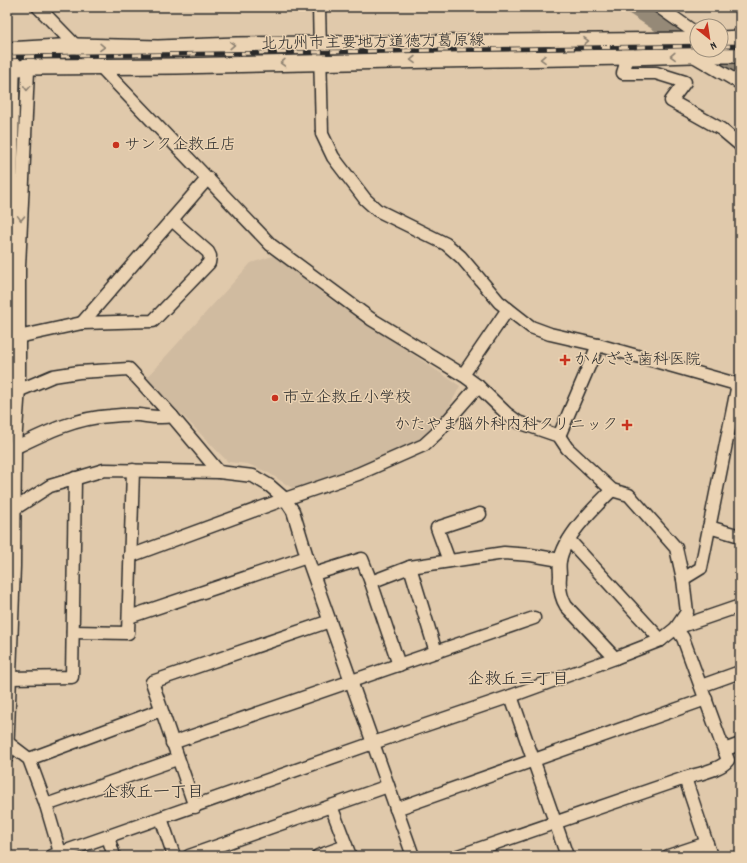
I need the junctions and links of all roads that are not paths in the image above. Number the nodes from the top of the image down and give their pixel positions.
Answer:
1 (38, 7) edge
2 (319, 7) edge
3 (659, 7) edge
4 (689, 28) edge
5 (740, 38) edge
6 (729, 39) edge
7 (628, 40) junction
8 (689, 40) edge
9 (320, 45) junction
10 (76, 46) junction
11 (17, 50) edge
12 (689, 55) edge
13 (729, 55) edge
14 (740, 55) edge
15 (628, 58) junction
16 (697, 58) edge
17 (321, 62) junction
18 (100, 66) junction
19 (29, 67) junction
20 (10, 69) edge
21 (740, 83) edge
22 (740, 145) edge
23 (208, 178) junction
24 (172, 220) junction
25 (508, 309) junction
26 (82, 323) junction
27 (11, 339) edge
28 (598, 345) junction
29 (463, 375) junction
30 (739, 384) edge
31 (478, 386) junction
32 (11, 394) edge
33 (7, 401) edge
34 (172, 416) junction
35 (559, 436) junction
36 (11, 450) edge
37 (133, 470) junction
38 (219, 472) junction
39 (75, 478) junction
40 (612, 490) junction
41 (285, 499) junction
42 (11, 511) edge
43 (480, 514) dead end
44 (709, 527) junction
45 (740, 536) edge
46 (569, 540) junction
47 (130, 556) junction
48 (308, 557) junction
49 (560, 560) junction
50 (449, 561) junction
51 (410, 567) junction
52 (314, 574) junction
53 (683, 579) junction
54 (371, 582) junction
55 (740, 606) edge
56 (129, 617) junction
57 (534, 618) dead end
58 (330, 621) junction
59 (676, 628) junction
60 (73, 632) junction
61 (661, 640) junction
62 (436, 652) junction
63 (615, 658) junction
64 (399, 665) junction
65 (740, 672) edge
66 (9, 678) junction
67 (352, 681) junction
68 (701, 686) junction
69 (511, 696) junction
70 (706, 699) junction
71 (161, 710) junction
72 (8, 743) edge
73 (172, 743) junction
74 (373, 743) junction
75 (740, 744) edge
76 (724, 750) junction
77 (7, 756) edge
78 (29, 759) junction
79 (177, 759) junction
80 (533, 760) junction
81 (685, 778) junction
82 (388, 786) junction
83 (46, 805) junction
84 (331, 806) junction
85 (194, 807) junction
86 (396, 809) junction
87 (161, 818) junction
88 (555, 822) junction
89 (108, 837) junction
90 (706, 843) junction
91 (348, 851) edge
92 (58, 855) edge
93 (114, 856) edge
94 (174, 856) edge
95 (189, 856) edge
96 (318, 856) edge
97 (413, 856) edge
98 (458, 856) edge
99 (567, 856) edge
100 (668, 856) edge
101 (711, 856) edge

1 - 10 street
2 - 9 street
3 - 4 street
5 - 6 main road
7 - 8 main road, 北九州市主要地方道徳力葛原線
9 -> 7 main road, 北九州市主要地方道徳力葛原線
7 - 15 street
10 -> 9 main road, 北九州市主要地方道徳力葛原線
9 - 17 street
10 - 11 main road, 北九州市主要地方道徳力葛原線
10 - 18 street
11 - 19 street
11 - 20 street
12 -> 15 main road, 北九州市主要地方道徳力葛原線
13 - 14 main road, 北九州市主要地方道徳力葛原線
15 -> 17 main road, 北九州市主要地方道徳力葛原線
15 - 22 street
16 - 21 street
17 -> 18 main road, 北九州市主要地方道徳力葛原線
17 - 25 street
18 - 19 main road, 北九州市主要地方道徳力葛原線
18 - 23 street
19 - 20 main road, 北九州市主要地方道徳力葛原線
19 -> 27 street
20 - 27 street
23 - 24 street
23 - 29 street
24 - 26 street
24 - 26 street
25 - 28 street
25 - 29 street
26 - 27 street
27 - 32 street
28 - 30 street
28 - 35 street
29 - 31 street
30 - 44 street
31 - 35 street
31 - 41 street
32 - 33 street
32 - 34 street
32 - 36 street
34 - 36 street
34 - 38 street
35 - 40 street
36 - 42 street
37 - 38 street
37 - 39 street
37 - 47 street
38 - 41 street
39 - 42 street
39 - 60 street
40 - 46 street
40 - 53 street
41 - 47 street
41 - 48 street
42 - 66 street
43 - 50 street
44 - 45 street
44 - 53 street
46 - 49 street
46 - 61 street
47 - 56 street
48 - 52 street
48 - 56 street
49 - 50 street
49 - 63 street
50 - 51 street
51 - 54 street
51 - 62 street
52 - 54 street
52 - 58 street
53 - 59 street
54 - 64 street
55 - 59 street
56 - 60 street
57 - 62 street
58 - 67 street
58 - 71 street
59 - 61 street
59 - 68 street
60 - 66 street
61 - 63 street
62 - 64 street
63 - 69 street
64 - 67 street
65 - 68 street
66 - 72 street
67 - 73 street
67 - 74 street
68 - 70 street
69 - 74 street
69 - 80 street
70 - 76 street
70 - 80 street
71 - 73 street
71 - 78 street
72 - 77 street
72 - 78 street
73 - 79 street
74 - 82 street
74 - 85 street
75 - 76 street
76 - 81 street
78 - 83 street
79 - 83 street
79 - 85 street
80 - 86 street
80 - 88 street
81 - 88 street
81 - 90 street
82 - 84 street
82 - 86 street
83 - 92 street
84 - 91 street
84 - 95 street
85 - 87 street
86 - 97 street
87 - 89 street
87 - 94 street
88 - 98 street
88 - 99 street
89 - 92 street
89 - 93 street
90 - 100 street
90 - 101 street
91 - 96 street

